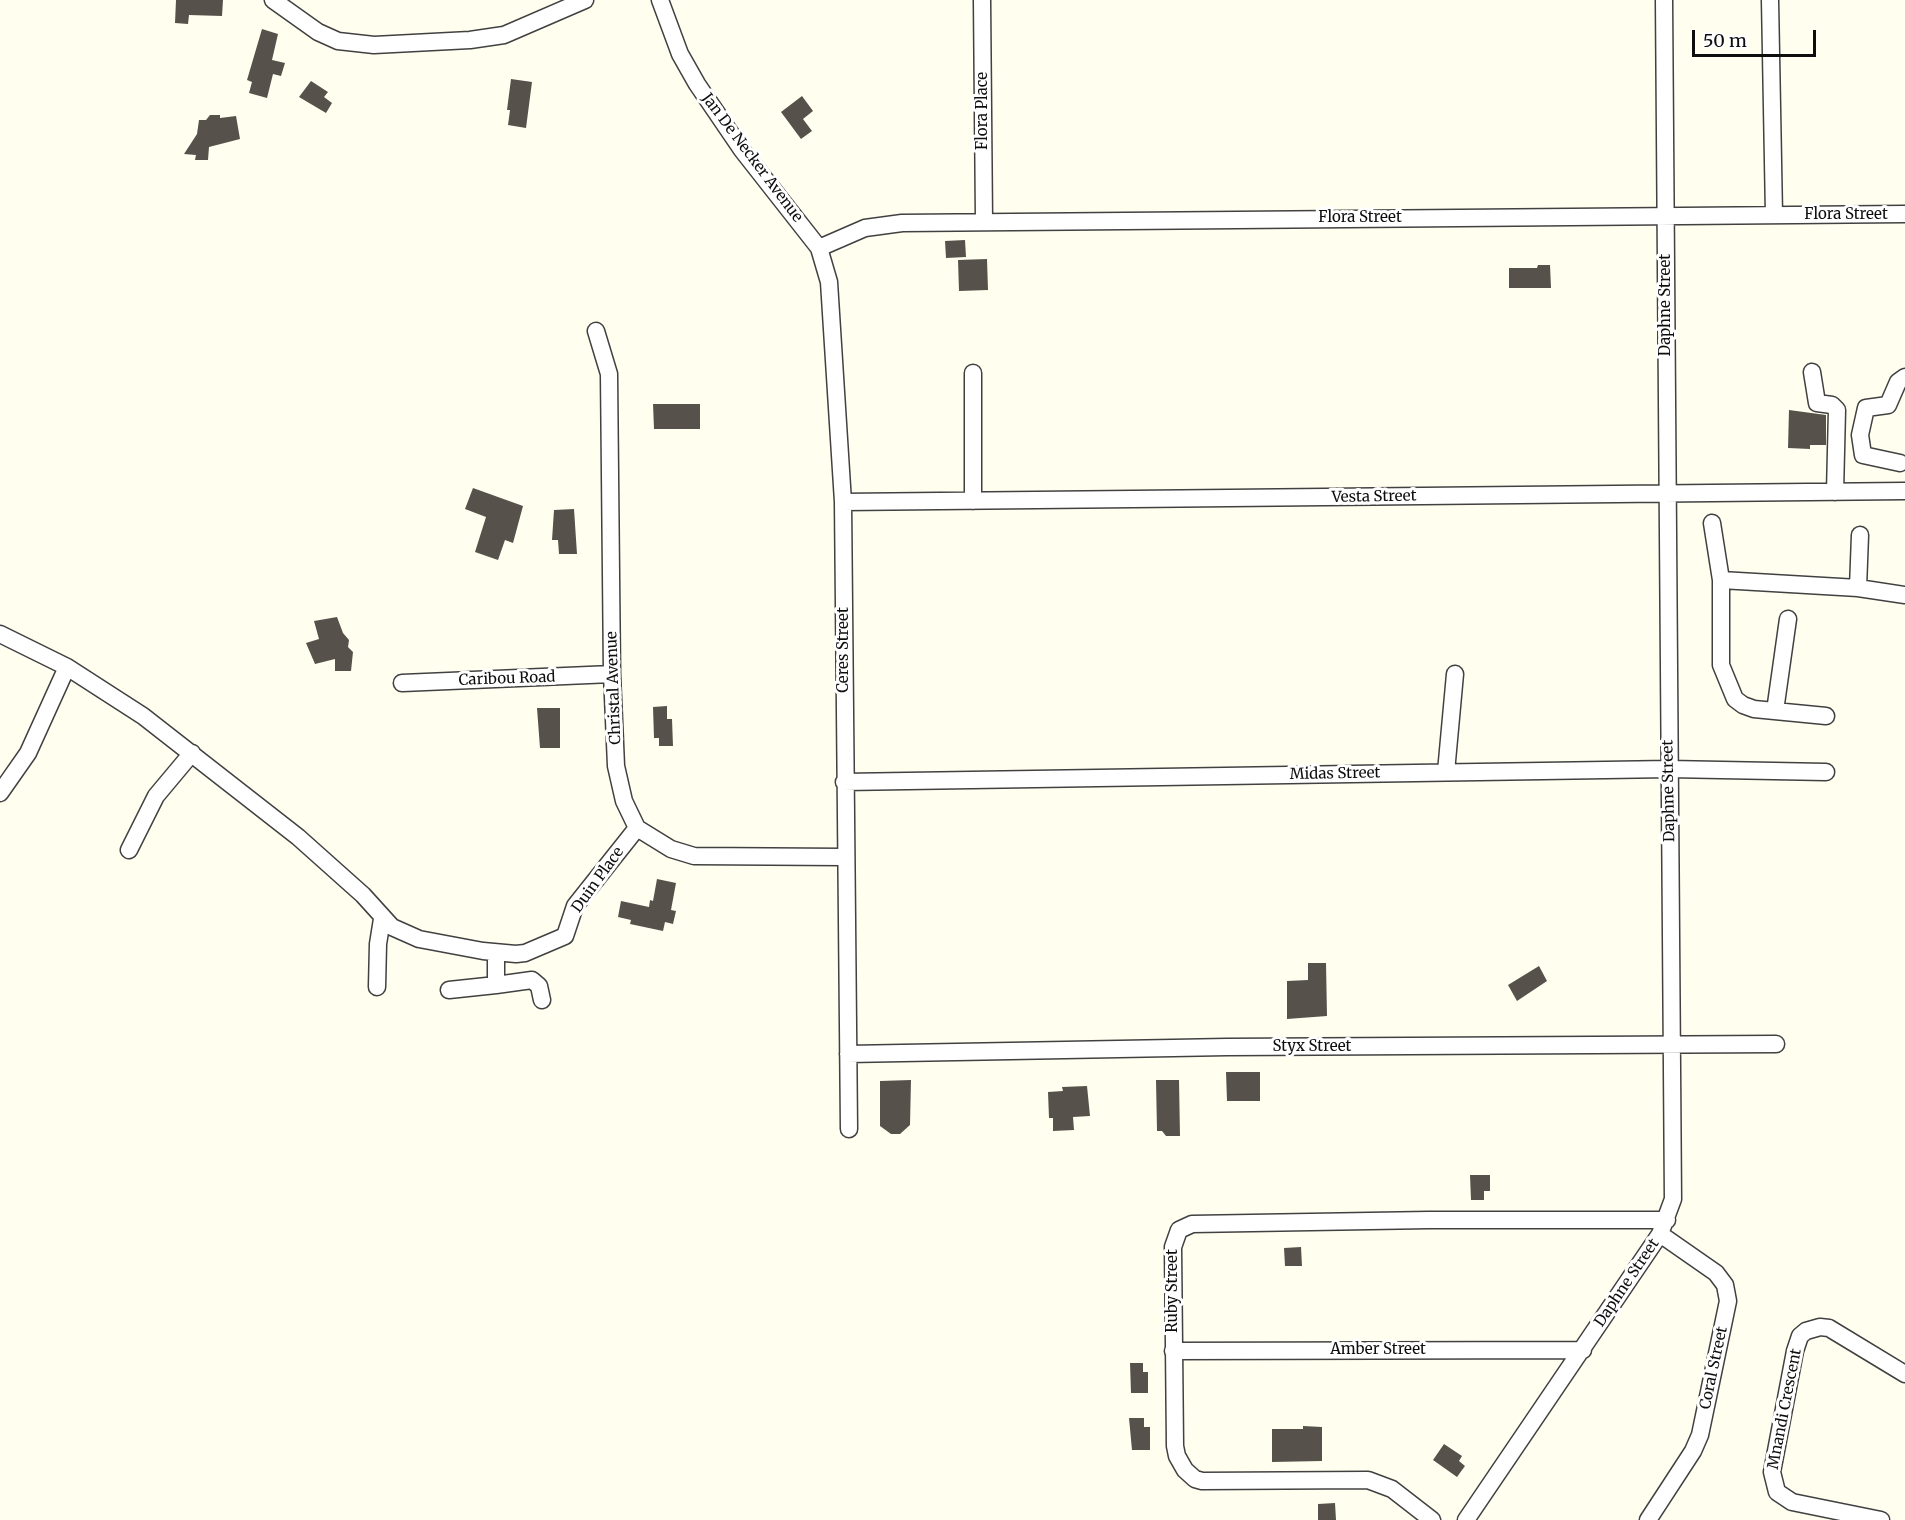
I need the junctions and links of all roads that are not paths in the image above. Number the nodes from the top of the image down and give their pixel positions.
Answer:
1 (273, 0) edge
2 (585, 0) edge
3 (645, 0) edge
4 (982, 0) edge
5 (1664, 0) edge
6 (1770, 0) edge
7 (662, 7) edge
8 (1905, 214) edge
9 (1666, 215) junction
10 (1774, 215) junction
11 (984, 221) junction
12 (819, 248) junction
13 (596, 331) dead end
14 (1812, 372) dead end
15 (973, 373) dead end
16 (1905, 377) edge
17 (1900, 463) dead end
18 (1905, 491) edge
19 (1835, 492) junction
20 (1666, 494) junction
21 (973, 501) junction
22 (843, 502) junction
23 (1712, 523) dead end
24 (1860, 535) dead end
25 (1721, 580) junction
26 (1858, 588) junction
27 (1905, 595) edge
28 (1788, 619) dead end
29 (0, 634) edge
30 (67, 667) junction
31 (612, 674) junction
32 (1455, 674) dead end
33 (402, 683) dead end
34 (1775, 711) junction
35 (1826, 716) dead end
36 (192, 753) junction
37 (1669, 769) junction
38 (1446, 772) junction
39 (1827, 772) dead end
40 (844, 782) junction
41 (0, 793) edge
42 (637, 828) junction
43 (129, 850) dead end
44 (844, 857) junction
45 (382, 919) junction
46 (496, 953) junction
47 (496, 985) junction
48 (377, 987) dead end
49 (449, 990) dead end
50 (542, 1000) dead end
51 (1671, 1044) junction
52 (1776, 1044) dead end
53 (848, 1054) junction
54 (849, 1129) dead end
55 (1664, 1227) junction
56 (1583, 1350) junction
57 (1173, 1351) junction
58 (1905, 1374) edge
59 (1432, 1520) edge
60 (1466, 1520) edge
61 (1648, 1520) edge
62 (1881, 1520) edge

1 - 2 street
3 - 7 street
4 - 11 street, Flora Place
5 - 9 street, Daphne Street
6 - 10 street
7 - 12 street, Jan De Necker Avenue
8 - 10 street, Flora Street
9 - 10 street, Flora Street
9 - 11 street, Flora Street
9 - 20 street, Daphne Street
11 - 12 street, Flora Street
12 - 22 street, Ceres Street
13 - 31 street, Christal Avenue
14 - 19 street
15 - 21 street
16 - 17 street
18 - 19 street, Vesta Street
19 - 20 street, Vesta Street
20 - 21 street, Vesta Street
20 - 37 street, Daphne Street
21 - 22 street, Vesta Street
22 - 40 street, Ceres Street
23 - 25 street
24 - 26 street
25 - 26 street
25 - 34 street
26 - 27 street
28 - 34 street
29 - 30 street
30 - 36 street
30 - 41 street
31 - 33 street, Caribou Road
31 - 42 street, Christal Avenue
32 - 38 street
34 - 35 street
36 - 43 street
36 - 45 street
37 - 38 street, Midas Street
37 - 39 street, Midas Street
37 - 51 street, Daphne Street
38 - 40 street, Midas Street
40 - 44 street, Ceres Street
42 - 44 street
42 - 46 street, Duin Place
44 - 53 street, Ceres Street
45 - 46 street
45 - 48 street
46 - 47 street
47 - 49 street
47 - 50 street
51 - 52 street, Styx Street
51 - 53 street, Styx Street
51 - 55 street, Daphne Street
53 - 54 street, Ceres Street
55 - 56 street, Daphne Street
55 - 57 street, Ruby Street
55 - 61 street, Coral Street
56 - 57 street, Amber Street
56 - 60 street, Daphne Street
57 - 59 street, Ruby Street
58 - 62 street, Mnandi Crescent

